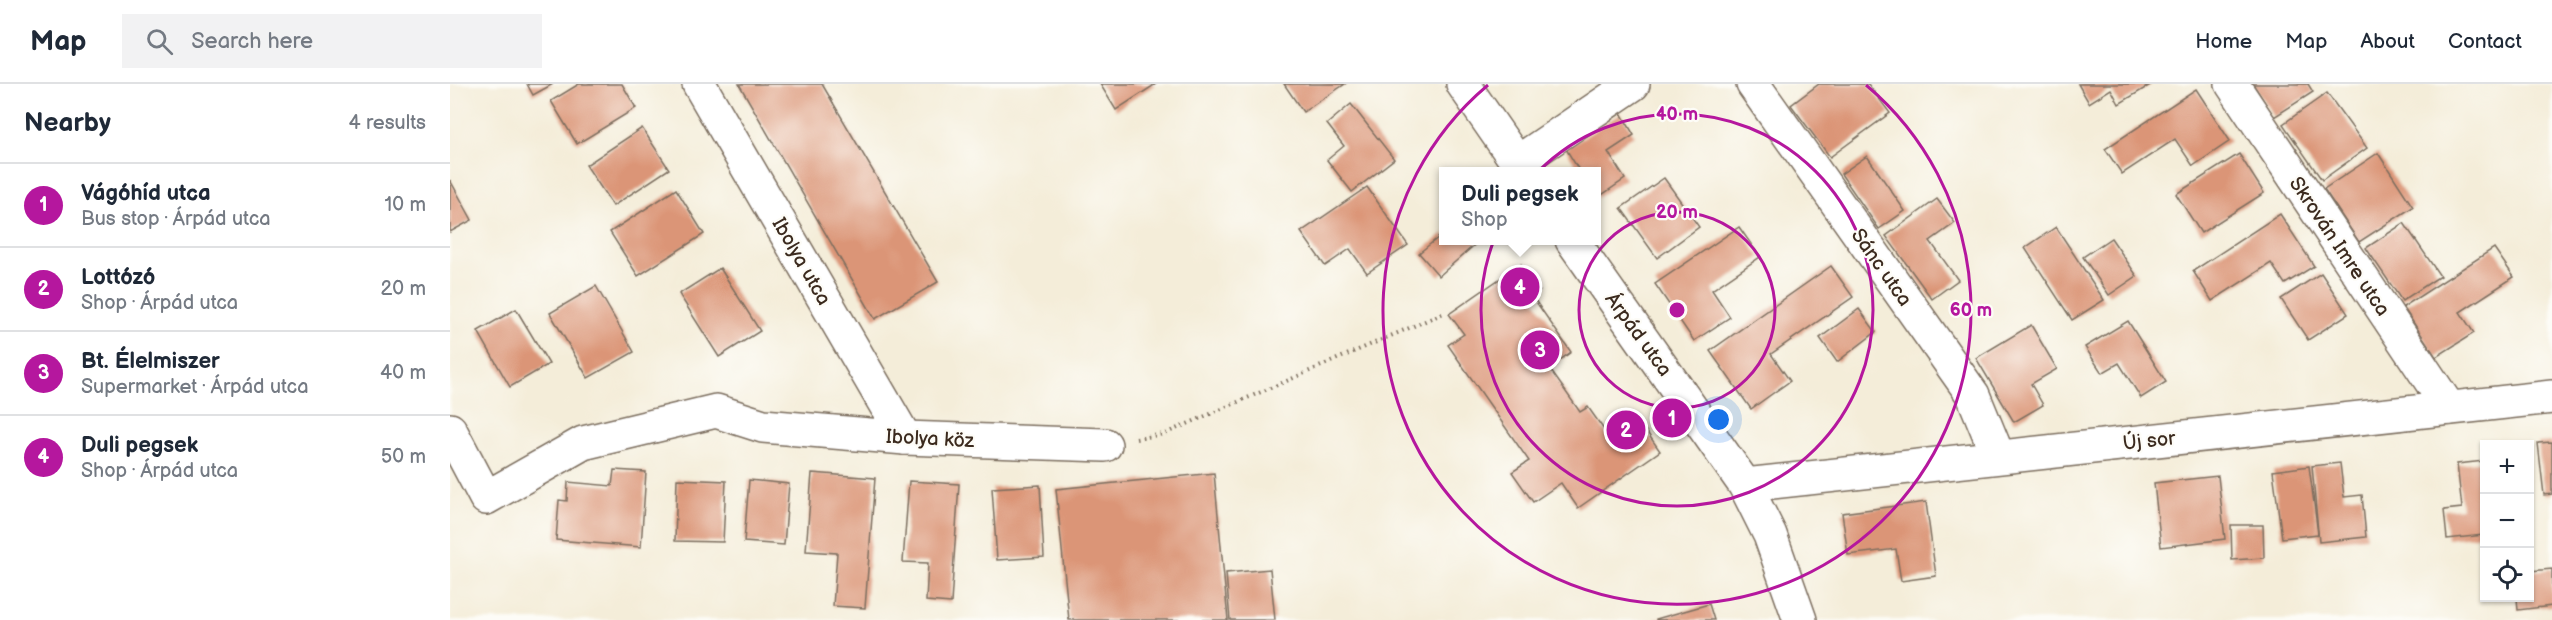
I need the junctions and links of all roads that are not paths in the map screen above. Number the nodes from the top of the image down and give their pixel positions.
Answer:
1 (699, 84) edge
2 (1463, 84) edge
3 (1633, 84) edge
4 (1753, 84) edge
5 (2232, 84) edge
6 (1521, 167) edge
7 (1576, 245) edge
8 (2552, 397) edge
9 (2449, 408) junction
10 (450, 430) edge
11 (904, 438) junction
12 (1105, 445) road end
13 (1998, 456) junction
14 (1745, 485) junction
15 (1800, 620) edge

1 - 11 street, Ibolya utca
2 - 6 street
3 - 6 street
4 - 13 street, Sánc utca
5 - 9 street, Skrován Imre utca
7 - 14 street, Árpád utca
8 - 9 street, Új sor
9 - 13 street, Új sor
10 - 11 street, Ibolya köz
11 - 12 street, Ibolya köz
13 - 14 street, Új sor
14 - 15 street, Árpád utca

